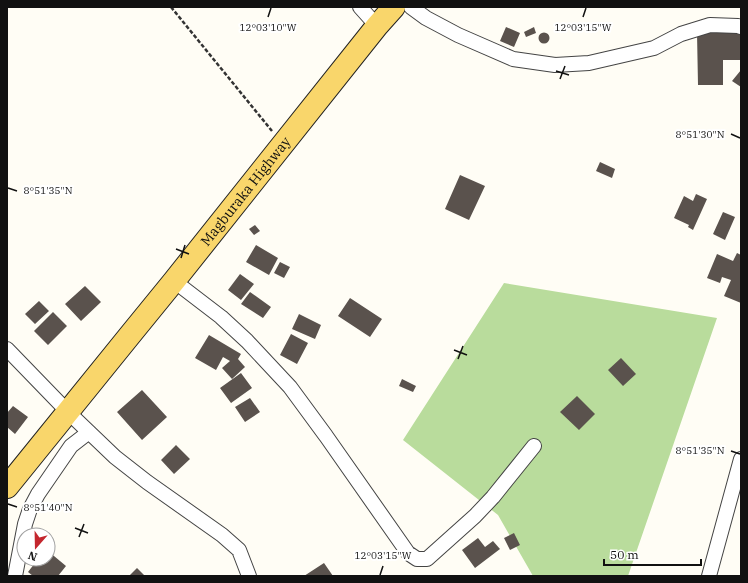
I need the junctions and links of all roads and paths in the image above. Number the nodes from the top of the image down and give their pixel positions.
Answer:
1 (171, 7) edge
2 (360, 7) edge
3 (394, 7) edge
4 (411, 7) edge
5 (377, 26) junction
6 (741, 27) edge
7 (283, 145) junction
8 (174, 281) junction
9 (7, 349) edge
10 (68, 412) junction
11 (89, 432) junction
12 (534, 446) dead end
13 (741, 459) edge
14 (7, 487) edge
15 (15, 576) edge
16 (249, 576) edge
17 (710, 576) edge

1 - 7 path
2 - 5 street
3 - 5 main road, Magburaka Highway
4 - 6 street
5 - 7 main road, Magburaka Highway
7 - 8 main road, Magburaka Highway
8 - 10 main road, Magburaka Highway
8 - 12 street
9 - 10 street
10 - 11 street
10 - 14 main road, Magburaka Highway
11 - 15 street
11 - 16 street
13 - 17 street

